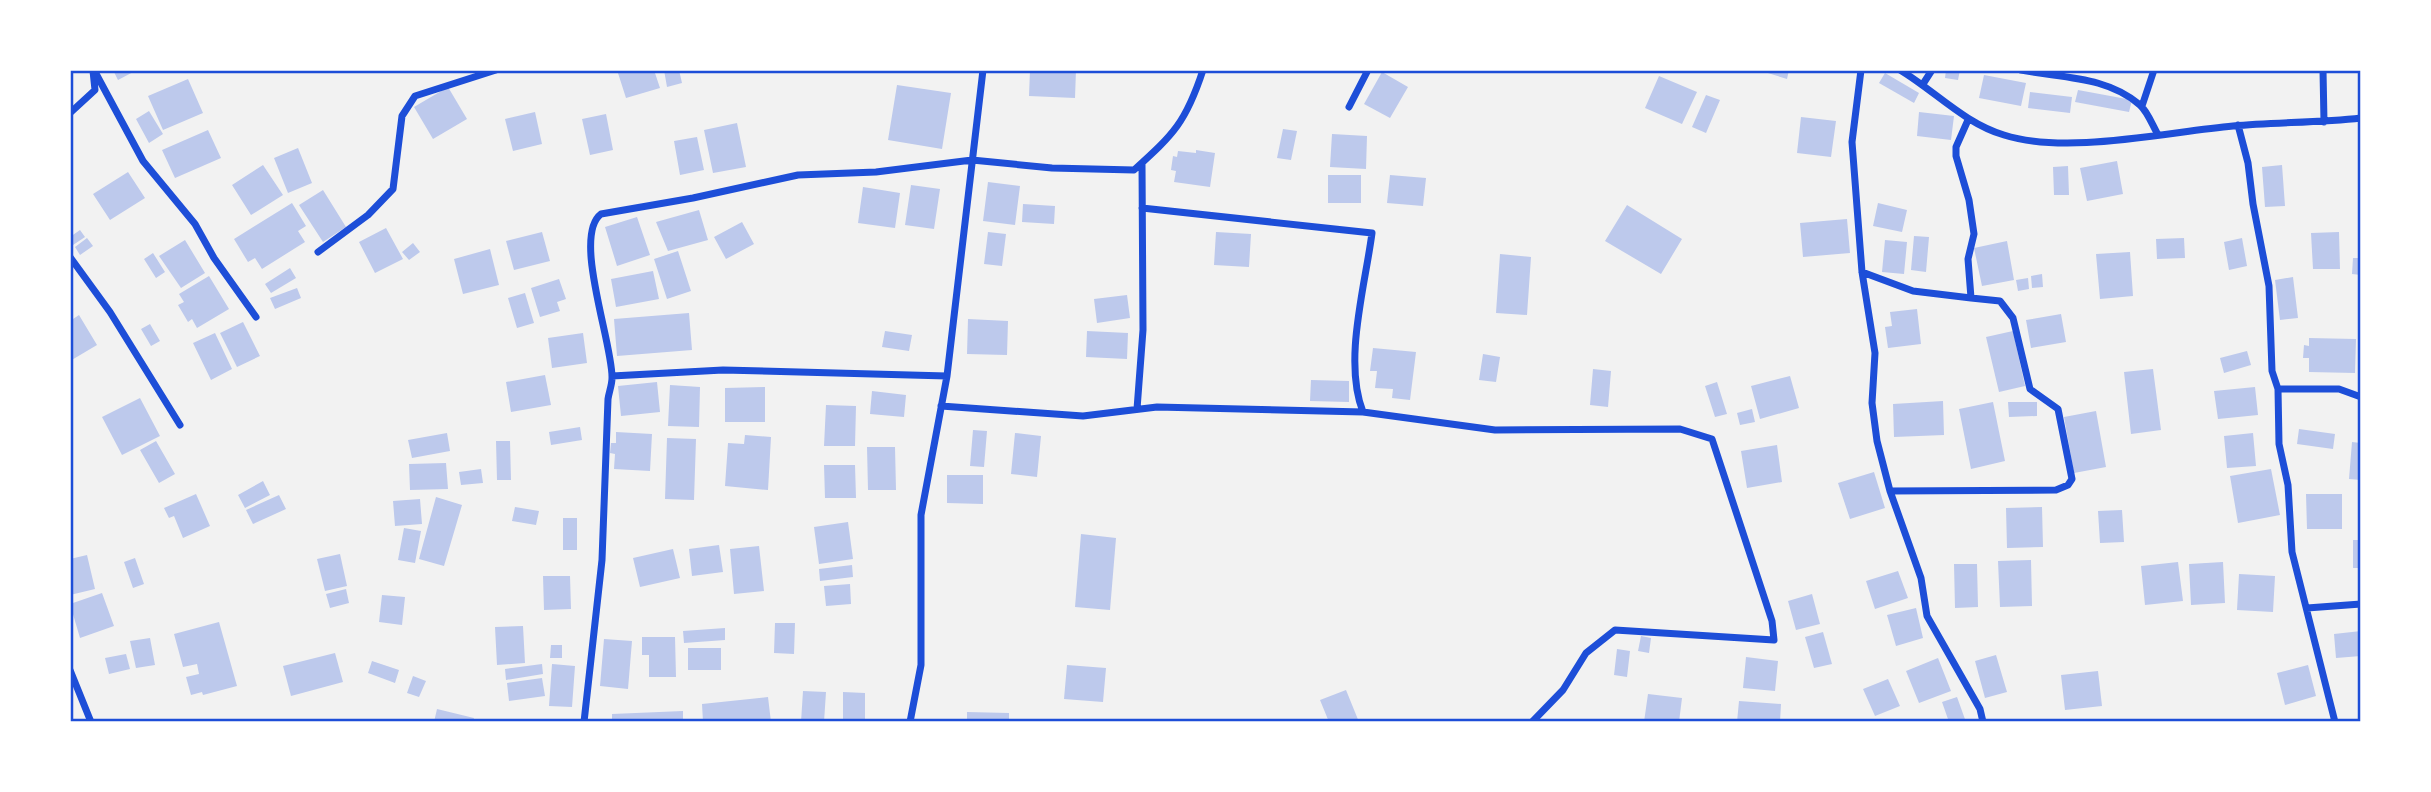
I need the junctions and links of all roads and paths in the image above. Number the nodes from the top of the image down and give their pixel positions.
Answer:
1 (93, 70) edge
2 (496, 70) edge
3 (983, 70) edge
4 (1203, 70) edge
5 (1368, 70) edge
6 (1861, 70) edge
7 (1900, 70) edge
8 (1932, 70) edge
9 (2021, 70) edge
10 (2154, 70) edge
11 (2323, 70) edge
12 (1923, 84) junction
13 (2142, 106) junction
14 (1349, 107) dead end
15 (70, 113) edge
16 (2361, 118) edge
17 (1968, 120) junction
18 (2324, 122) junction
19 (2238, 125) junction
20 (2157, 133) junction
21 (972, 160) junction
22 (1142, 163) junction
23 (1142, 208) junction
24 (318, 252) dead end
25 (70, 257) edge
26 (1861, 272) junction
27 (1971, 298) junction
28 (256, 317) dead end
29 (612, 376) junction
30 (947, 376) junction
31 (2278, 389) junction
32 (2361, 397) edge
33 (941, 406) junction
34 (1137, 409) junction
35 (1363, 412) junction
36 (180, 425) dead end
37 (1890, 491) junction
38 (2361, 604) edge
39 (2307, 608) junction
40 (70, 670) edge
41 (80, 695) junction
42 (70, 699) edge
43 (90, 722) edge
44 (584, 722) edge
45 (910, 722) edge
46 (1532, 722) edge
47 (1983, 722) edge
48 (2335, 722) edge

1 - 15 street
1 - 28 street
2 - 24 street
3 - 21 street
4 - 22 street
5 - 14 street
6 - 26 street
7 - 12 street
8 - 12 street
9 - 13 street
10 - 13 street
11 - 18 street
12 - 17 street
13 - 20 street
16 - 18 street
17 - 20 street
17 - 27 street
18 - 19 street
19 - 20 street
19 - 31 street
21 - 22 street
21 - 29 street
21 - 30 street
22 - 23 street
23 - 34 street
23 - 35 street
25 - 36 street
26 - 27 street
26 - 37 street
27 - 37 street
29 - 30 street
29 - 44 street
30 - 33 street
31 - 32 street
31 - 39 street
33 - 34 street
33 - 45 street
34 - 35 street
35 - 46 street
37 - 47 street
38 - 39 street
39 - 48 street
40 - 41 street
41 - 42 street
41 - 43 street

